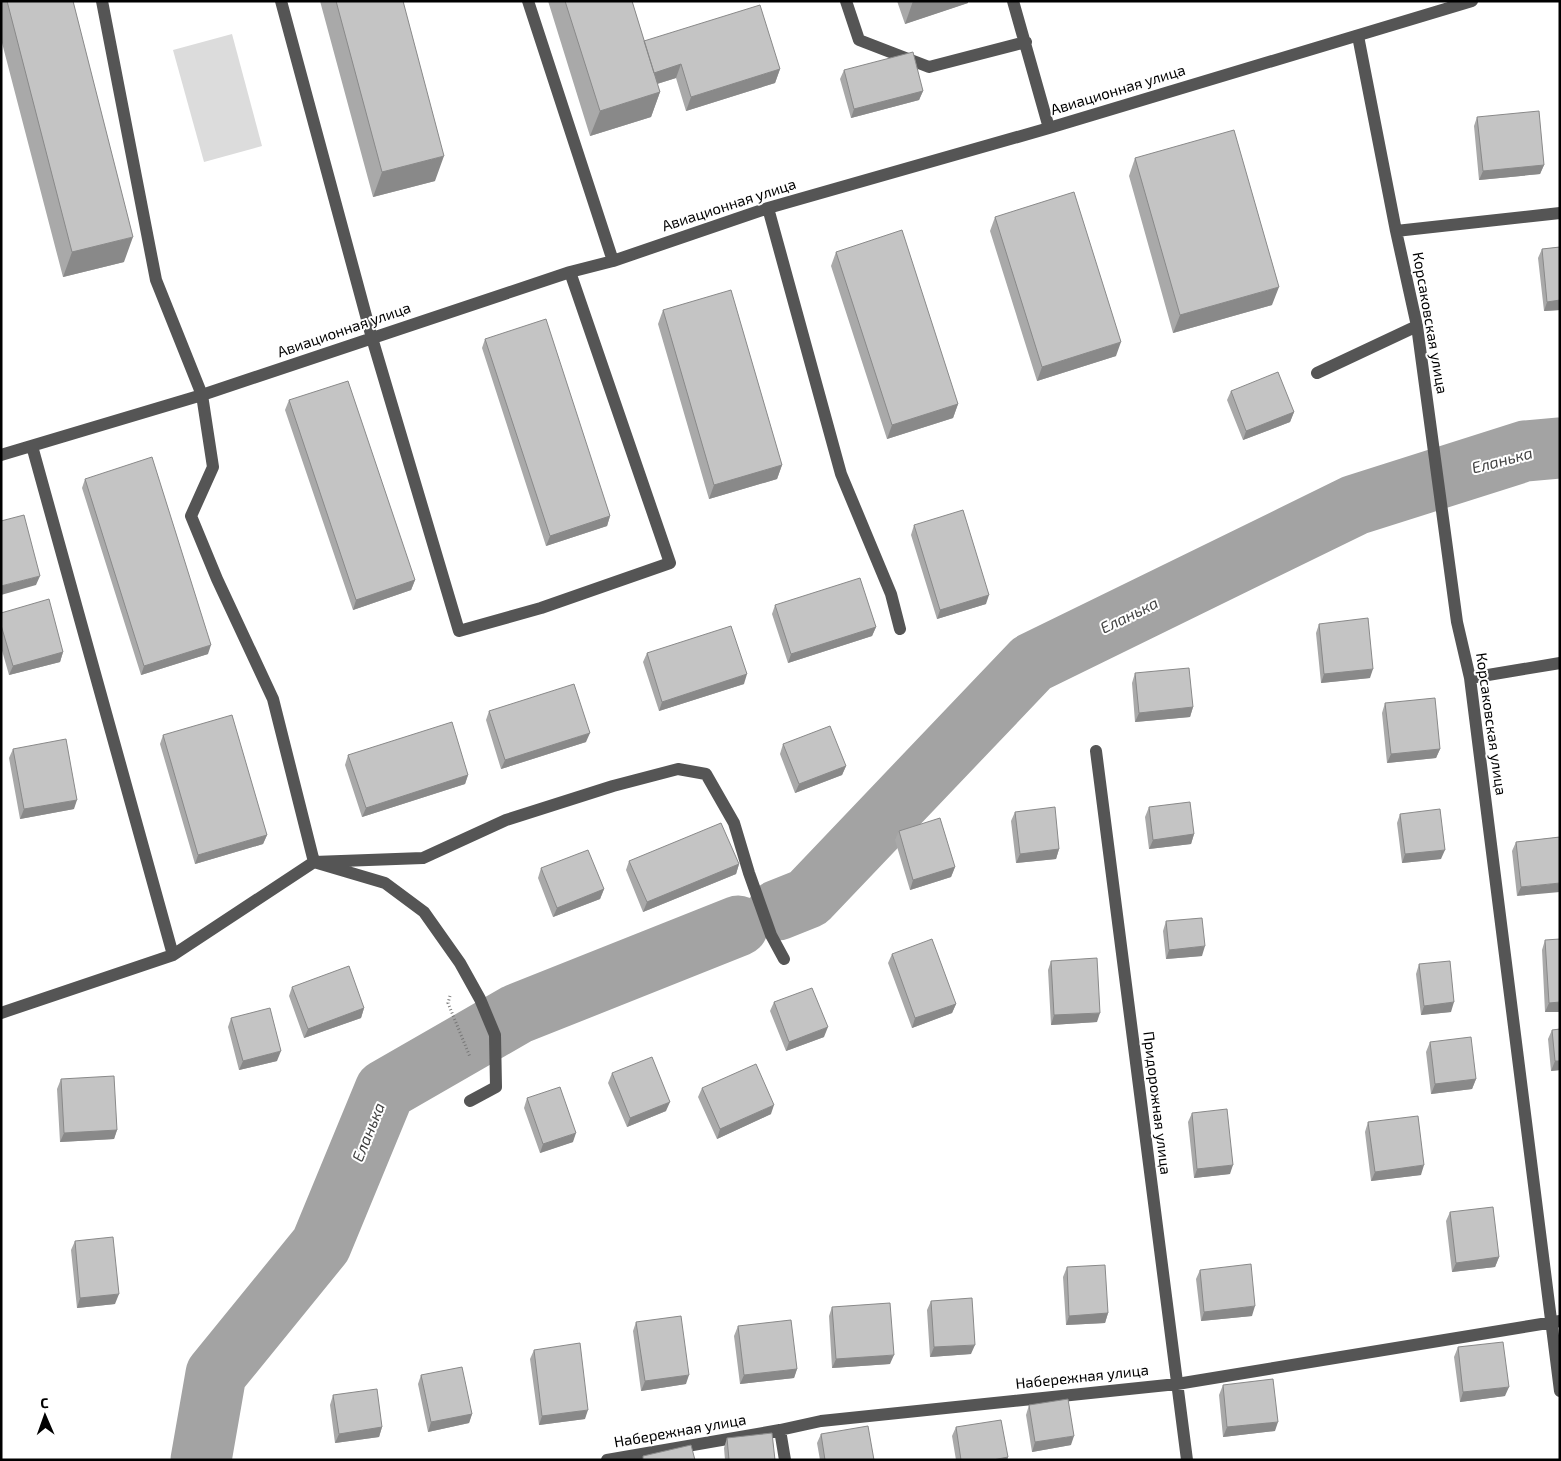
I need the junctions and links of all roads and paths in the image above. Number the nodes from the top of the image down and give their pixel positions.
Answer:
1 (102, 1) edge
2 (281, 1) edge
3 (528, 1) edge
4 (846, 1) edge
5 (1014, 1) edge
6 (1472, 1) edge
7 (1358, 36) junction
8 (1026, 42) junction
9 (1049, 128) junction
10 (768, 208) junction
11 (1560, 213) edge
12 (1396, 231) junction
13 (613, 261) junction
14 (570, 272) junction
15 (1417, 326) junction
16 (372, 338) junction
17 (1316, 373) dead end
18 (202, 395) junction
19 (32, 446) junction
20 (1, 455) edge
21 (900, 629) dead end
22 (1560, 663) edge
23 (1470, 678) junction
24 (1096, 751) dead end
25 (314, 862) junction
26 (173, 955) junction
27 (784, 959) dead end
28 (448, 1003) dead end
29 (1, 1013) edge
30 (470, 1058) dead end
31 (470, 1101) dead end
32 (1555, 1321) edge
33 (1176, 1384) junction
34 (1560, 1391) edge
35 (780, 1430) junction
36 (607, 1460) edge
37 (785, 1460) edge
38 (1187, 1460) edge

1 - 18 street
2 - 16 street
3 - 13 street
4 - 8 street
5 - 8 street
6 - 7 street, Авиационная улица
7 - 9 street, Авиационная улица
7 - 12 street, Корсаковская улица
8 - 9 street
9 - 10 street, Авиационная улица
10 - 13 street, Авиационная улица
10 - 21 street
11 - 12 street
12 - 15 street, Корсаковская улица
13 - 14 street, Авиационная улица
14 - 16 street, Авиационная улица
14 - 16 street
15 - 17 street
15 - 23 street, Корсаковская улица
16 - 18 street, Авиационная улица
18 - 19 street, Авиационная улица
18 - 25 street
19 - 20 street, Авиационная улица
19 - 26 street
22 - 23 street
23 - 32 street, Корсаковская улица
24 - 33 street, Придорожная улица
25 - 26 street
25 - 27 street
25 - 31 street
26 - 29 street
28 - 30 path
32 - 33 street, Набережная улица
32 - 34 street, Корсаковская улица
33 - 35 street, Набережная улица
33 - 38 street, Придорожная улица
35 - 36 street, Набережная улица
35 - 37 street

